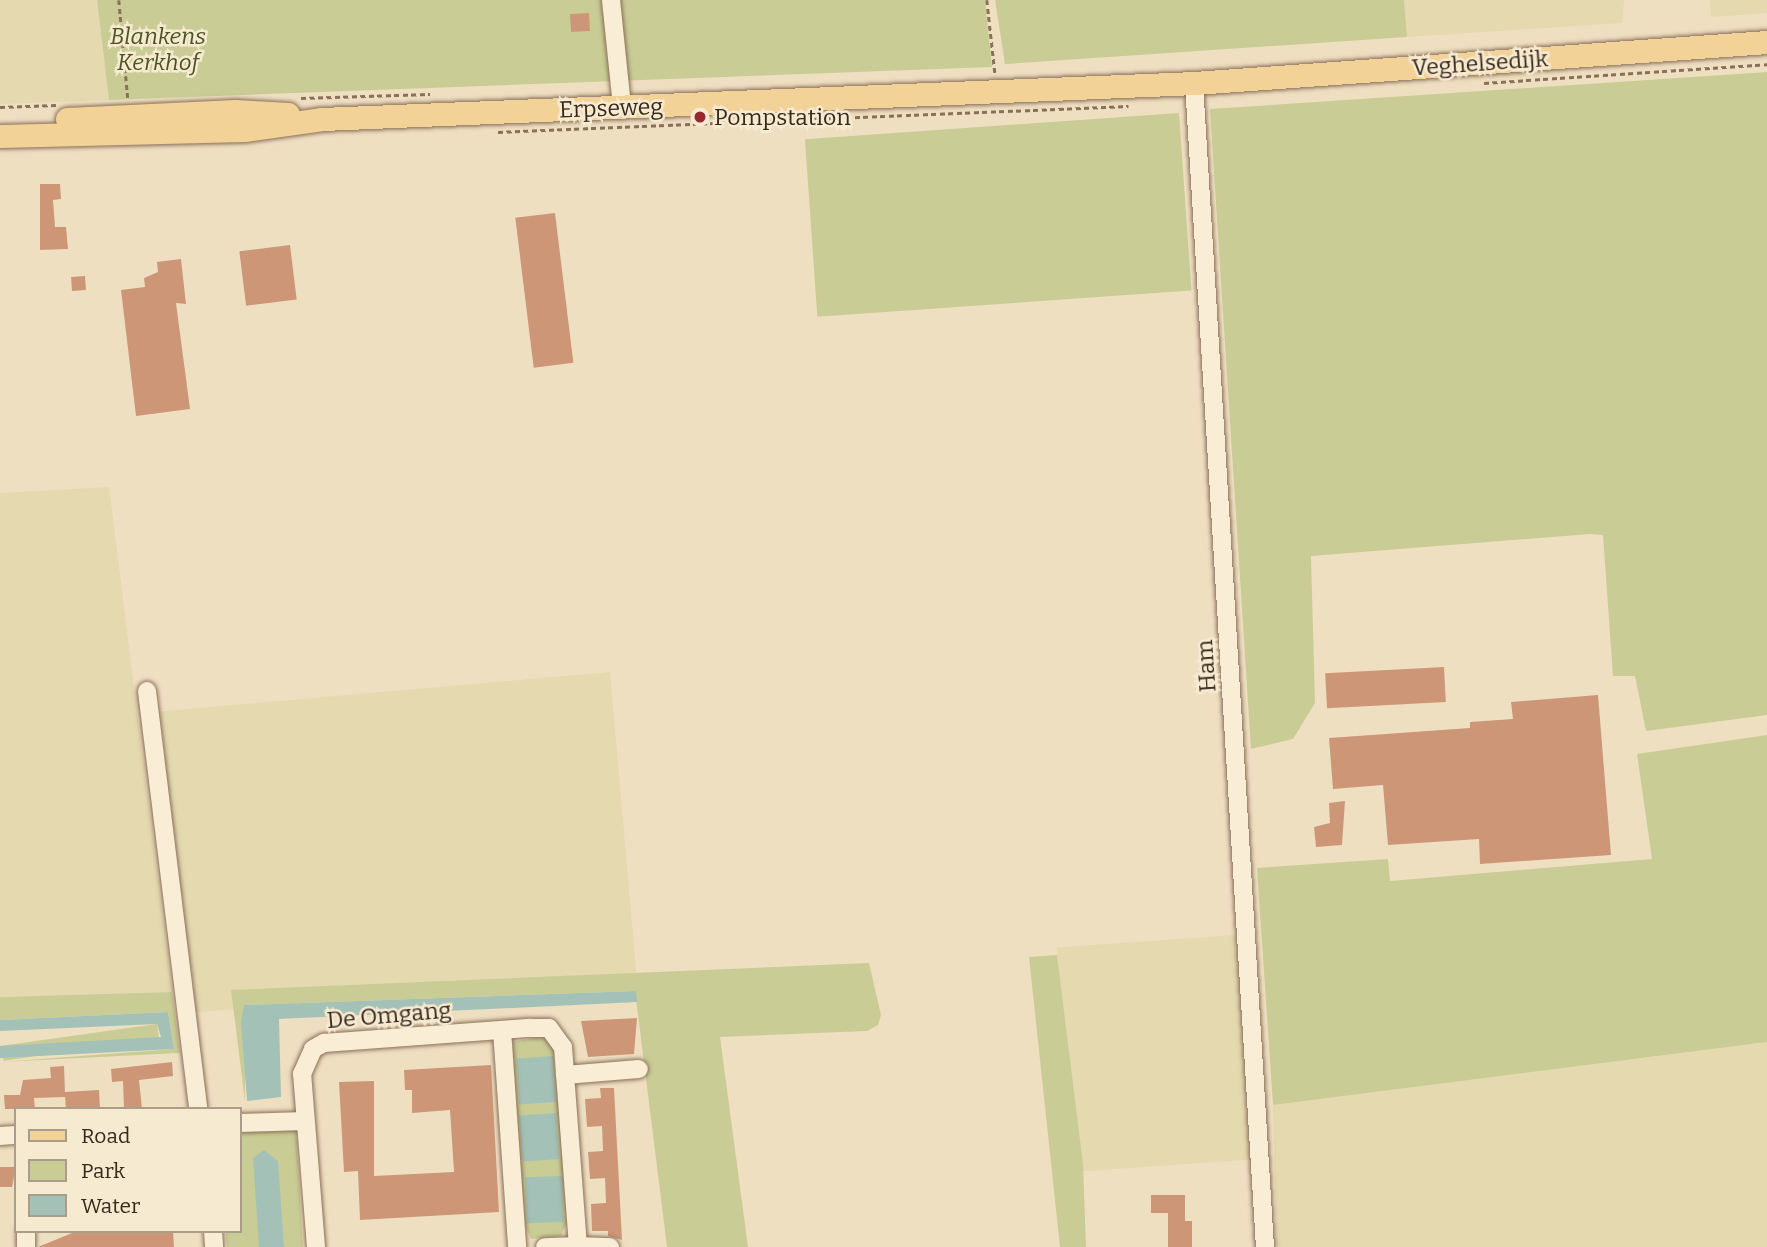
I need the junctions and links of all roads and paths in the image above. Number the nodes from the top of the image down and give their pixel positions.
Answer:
1 (119, 0) edge
2 (611, 0) edge
3 (987, 0) edge
4 (1767, 42) edge
5 (1194, 83) junction
6 (997, 93) junction
7 (1130, 106) dead end
8 (622, 107) junction
9 (130, 115) junction
10 (322, 119) junction
11 (0, 122) edge
12 (488, 132) dead end
13 (0, 136) edge
14 (147, 691) dead end
15 (502, 1030) junction
16 (639, 1069) dead end
17 (565, 1075) junction
18 (198, 1107) edge
19 (305, 1121) junction
20 (242, 1123) edge
21 (578, 1246) edge
22 (316, 1247) edge
23 (517, 1247) edge
24 (545, 1247) edge
25 (610, 1247) edge
26 (1265, 1247) edge

1 - 9 path
2 - 8 street
3 - 6 path
4 - 5 main road, Veghelsedijk
5 - 6 main road, Erpseweg
5 - 26 street, Ham
6 - 8 main road, Erpseweg
7 - 12 path, Erpseweg
8 - 10 main road, Erpseweg
9 - 10 main road, Erpseweg
9 - 11 main road, Erpseweg
10 - 13 main road, Erpseweg
14 - 18 street
15 - 17 street, De Omgang
15 - 19 street, De Omgang
15 - 23 street
16 - 17 street
17 - 21 street, De Omgang
19 - 20 street
19 - 22 street, De Omgang
21 - 24 street
21 - 25 street

